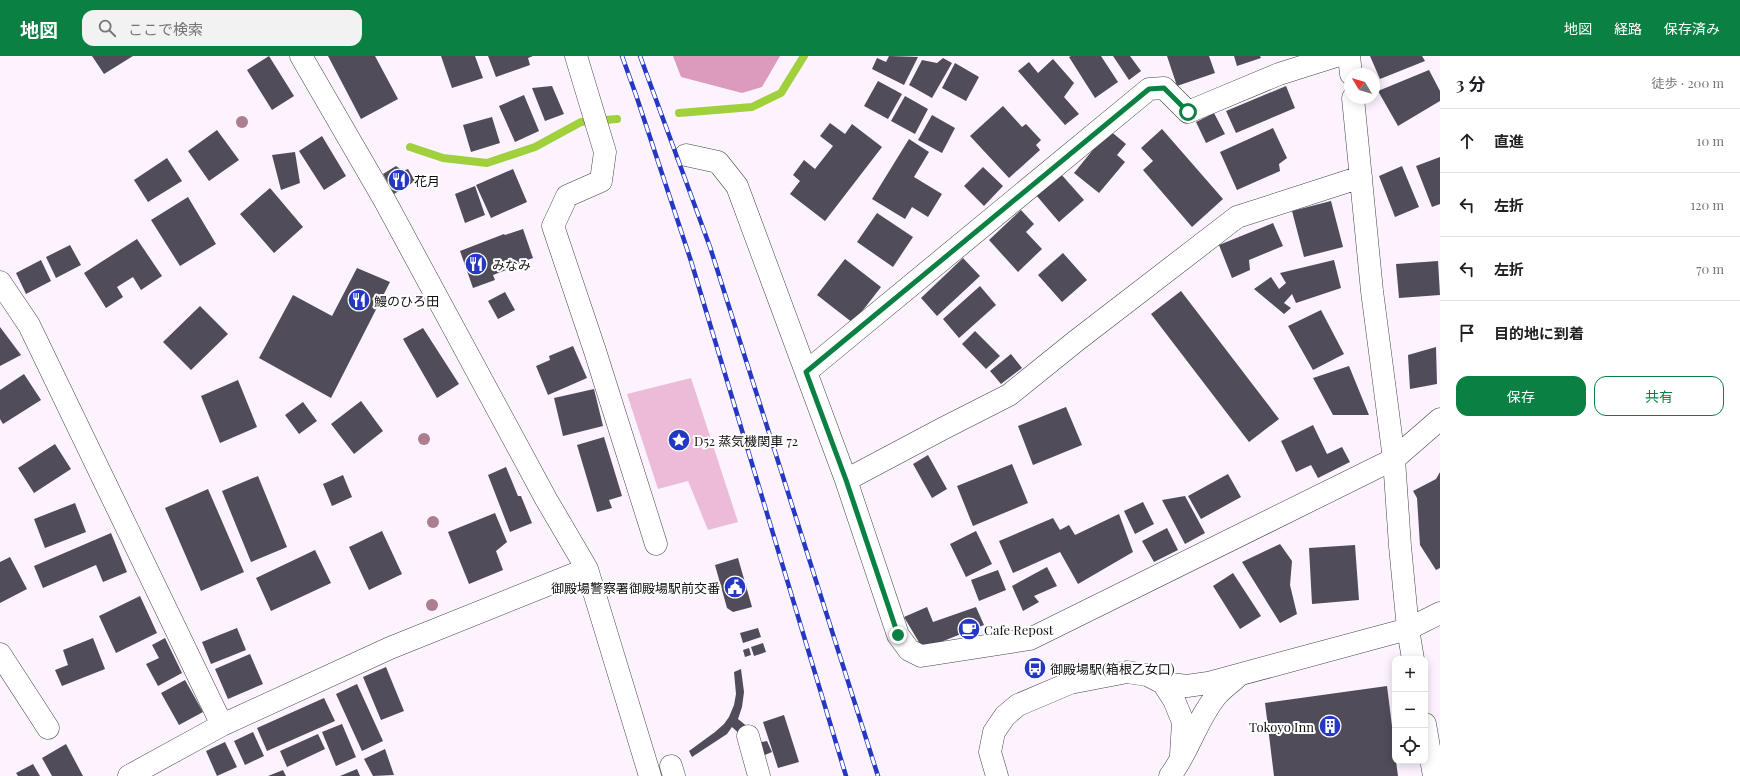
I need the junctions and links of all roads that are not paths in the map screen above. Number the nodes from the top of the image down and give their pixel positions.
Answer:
1 (301, 56) edge
2 (576, 56) edge
3 (1336, 56) edge
4 (1349, 56) edge
5 (1350, 68) edge
6 (1354, 104) edge
7 (686, 155) dead end
8 (1361, 177) junction
9 (0, 282) edge
10 (806, 372) junction
11 (1440, 419) edge
12 (1394, 459) junction
13 (846, 480) junction
14 (656, 544) dead end
15 (587, 569) junction
16 (1440, 613) edge
17 (1408, 629) junction
18 (0, 654) edge
19 (1412, 656) edge
20 (1239, 676) junction
21 (1163, 683) junction
22 (222, 725) junction
23 (48, 728) dead end
24 (1426, 728) edge
25 (748, 736) dead end
26 (1175, 769) edge
27 (129, 776) edge
28 (650, 776) edge
29 (759, 776) edge
30 (997, 776) edge
31 (1434, 776) edge

1 - 15 street
2 - 14 street
3 - 10 street
4 - 5 street
6 - 8 street
7 - 10 street
8 - 12 street
8 - 13 street
9 - 22 street
10 - 13 street
11 - 12 street
12 - 13 street
12 - 17 street
15 - 22 street
15 - 28 street
16 - 17 street
17 - 19 street
17 - 20 street
18 - 23 street
20 - 21 street
20 - 26 street
21 - 26 street
21 - 30 street
22 - 27 street
24 - 31 street
25 - 29 street

